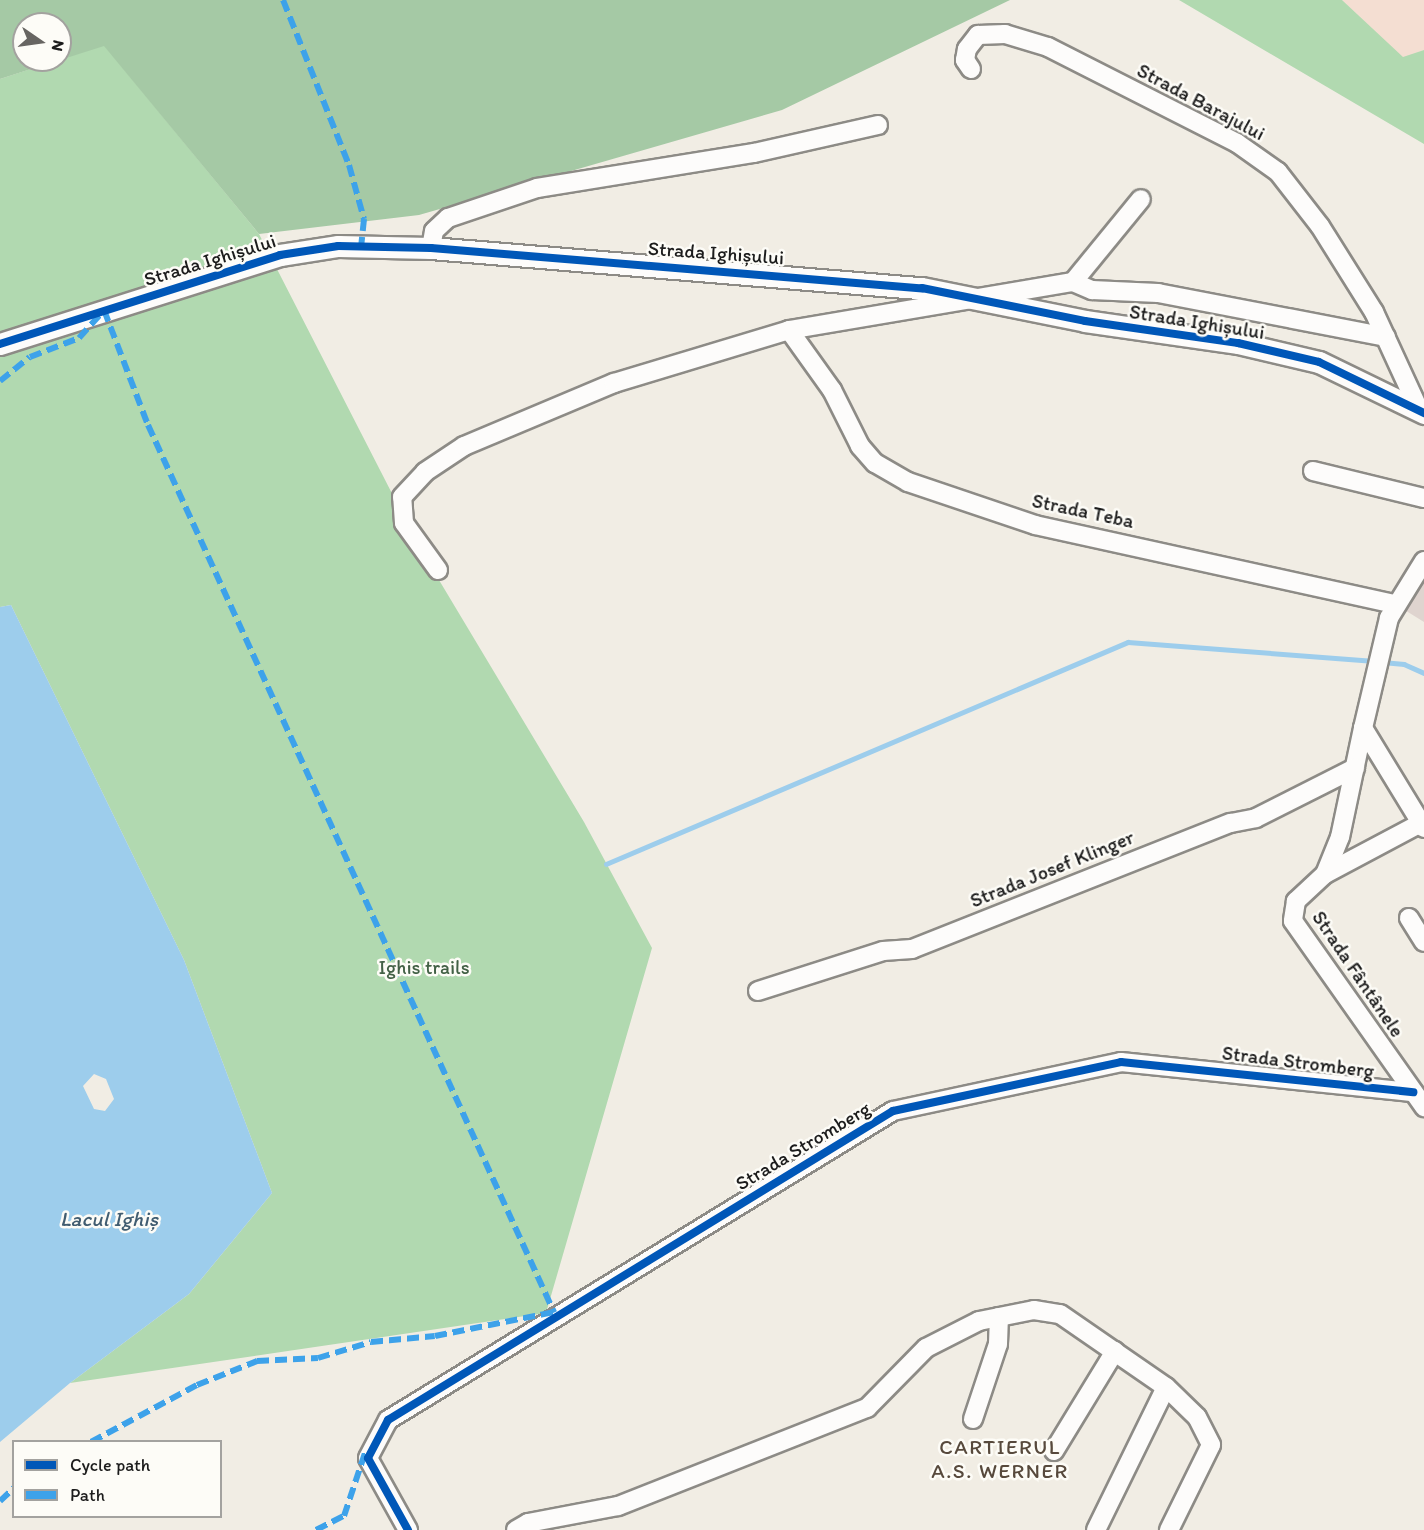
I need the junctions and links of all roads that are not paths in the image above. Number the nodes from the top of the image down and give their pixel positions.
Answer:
1 (971, 69) dead end
2 (878, 126) dead end
3 (1141, 199) dead end
4 (431, 248) junction
5 (1073, 282) junction
6 (968, 298) junction
7 (789, 330) junction
8 (1386, 337) junction
9 (0, 344) edge
10 (1422, 412) edge
11 (1313, 471) dead end
12 (1424, 498) edge
13 (1424, 561) edge
14 (438, 570) dead end
15 (1392, 611) junction
16 (1364, 728) junction
17 (1355, 768) junction
18 (1422, 825) edge
19 (1325, 874) junction
20 (1409, 918) dead end
21 (1424, 942) edge
22 (758, 991) dead end
23 (1413, 1092) junction
24 (1424, 1107) edge
25 (999, 1317) junction
26 (1115, 1351) junction
27 (1166, 1387) junction
28 (973, 1419) dead end
29 (1054, 1451) dead end
30 (408, 1530) edge
31 (516, 1530) edge
32 (1096, 1530) edge
33 (1168, 1530) edge

1 - 8 street, Strada Barajului
2 - 4 street
3 - 5 street
4 - 6 street, Strada Ighișului
4 - 9 street, Strada Ighișului
5 - 6 street
5 - 8 street
6 - 7 street
6 - 10 street, Strada Ighișului
7 - 14 street
7 - 15 street, Strada Teba
8 - 10 street, Strada Barajului
11 - 12 street
13 - 15 street
15 - 16 street, Strada Fântânele
16 - 17 street, Strada Fântânele
16 - 18 street
17 - 19 street, Strada Fântânele
17 - 22 street, Strada Josef Klinger
18 - 19 street
19 - 23 street, Strada Fântânele
20 - 21 street
23 - 24 street, Strada Fântânele
23 - 30 street, Strada Stromberg
25 - 26 street
25 - 28 street
25 - 31 street
26 - 27 street
26 - 29 street
27 - 32 street
27 - 33 street

